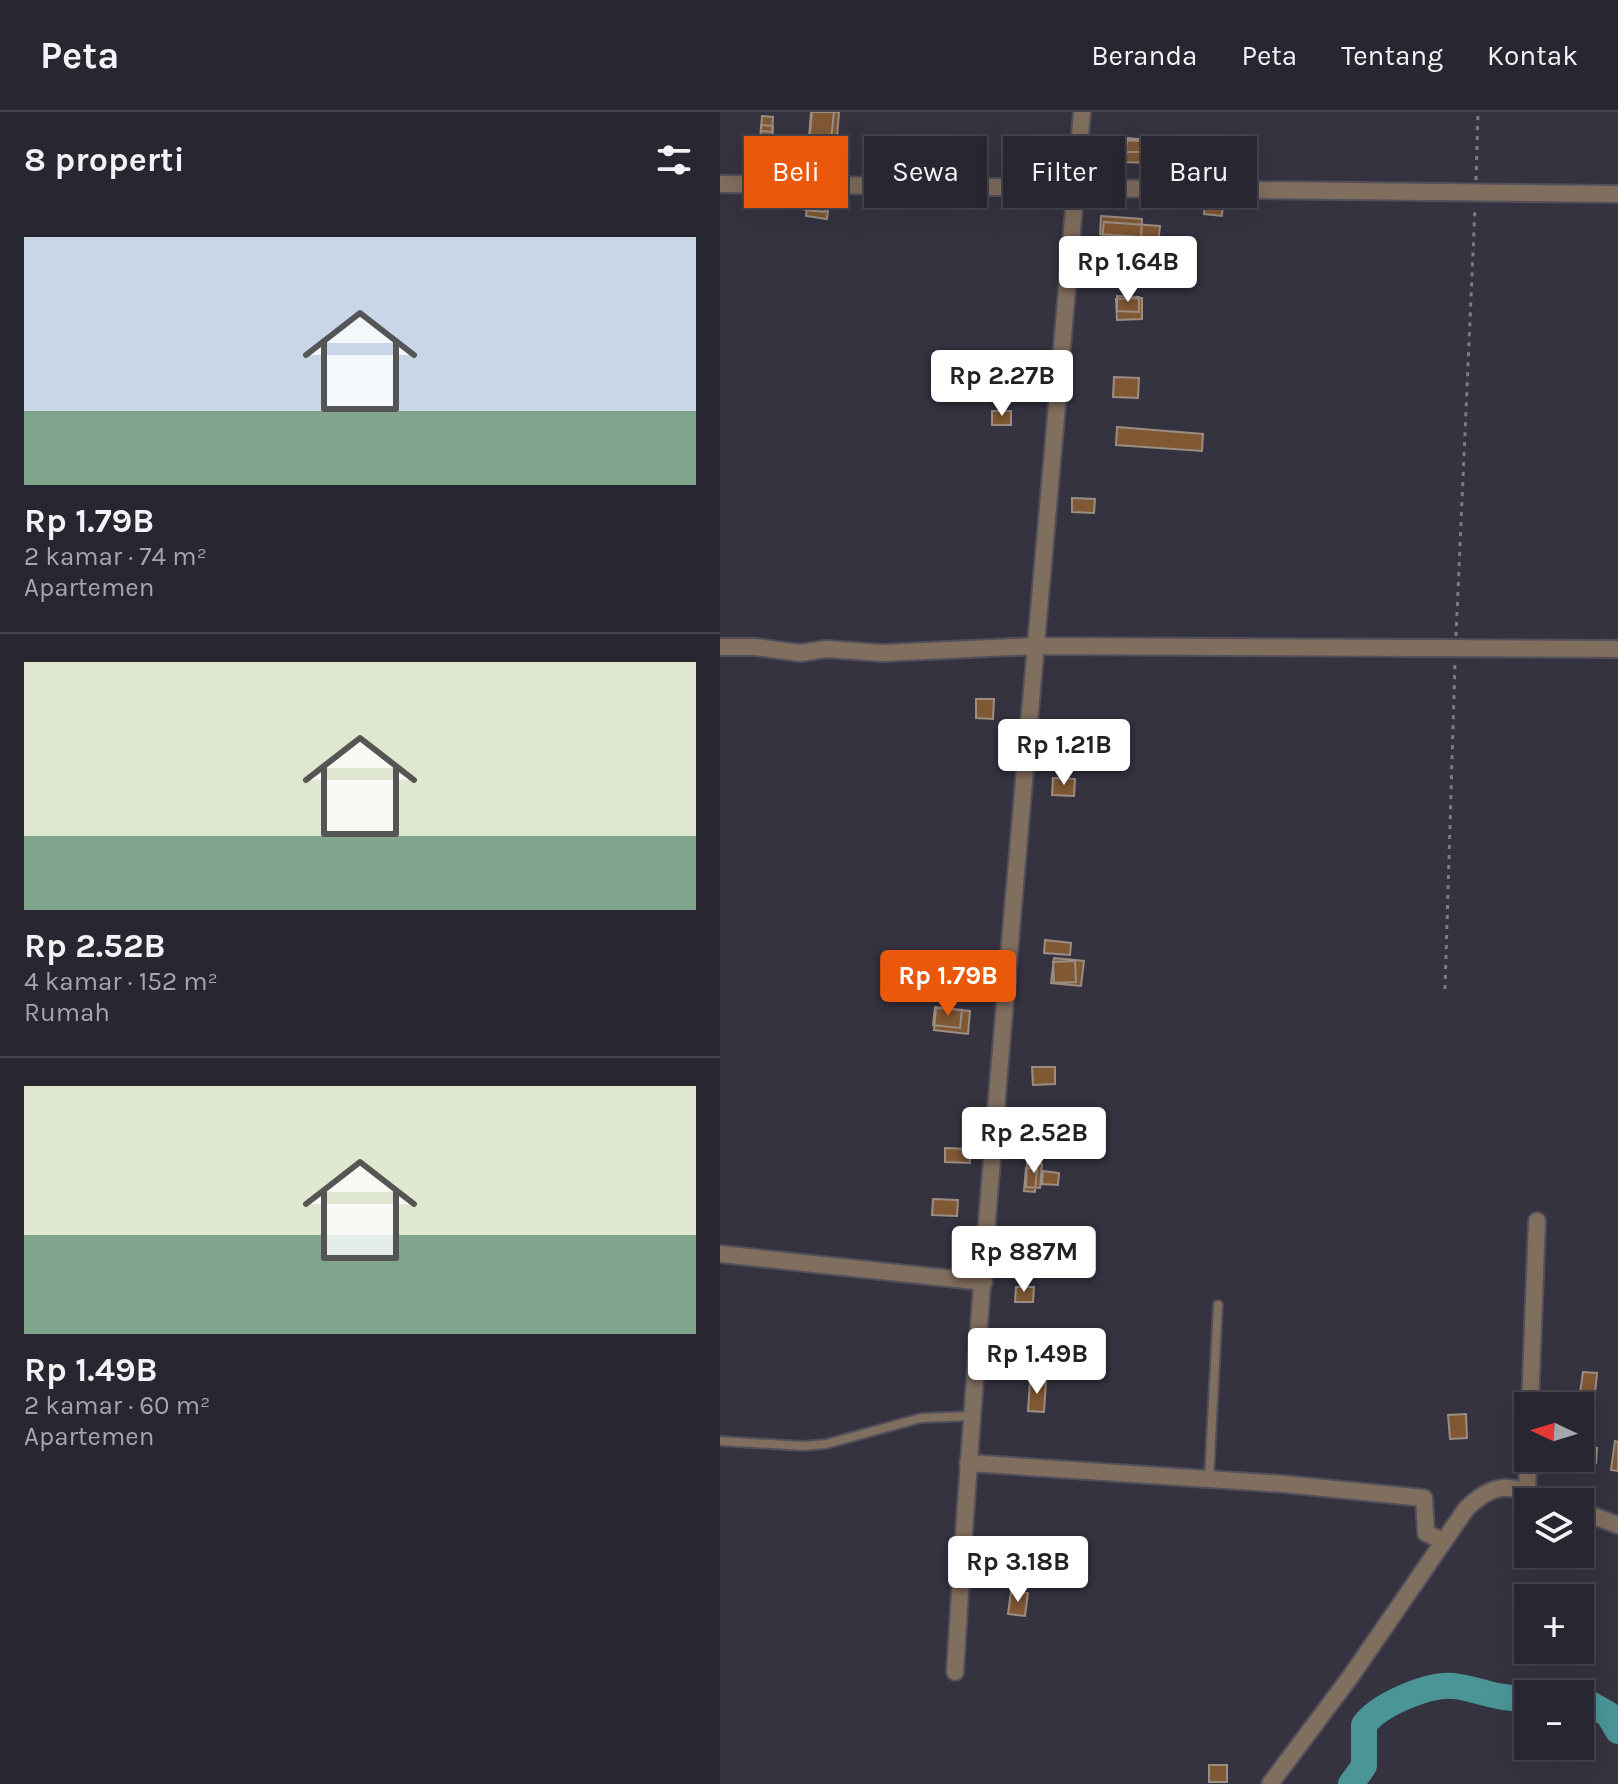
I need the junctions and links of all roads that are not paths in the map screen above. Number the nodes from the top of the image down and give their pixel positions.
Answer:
1 (1082, 112) edge
2 (1080, 136) edge
3 (720, 184) edge
4 (1003, 186) edge
5 (1125, 187) edge
6 (1618, 194) edge
7 (1074, 208) edge
8 (1036, 646) junction
9 (720, 647) edge
10 (1618, 649) edge
11 (1537, 1221) dead end
12 (720, 1254) edge
13 (984, 1282) junction
14 (1218, 1305) dead end
15 (1531, 1392) edge
16 (970, 1416) junction
17 (720, 1441) edge
18 (968, 1463) junction
19 (1209, 1480) junction
20 (1514, 1488) edge
21 (1594, 1516) edge
22 (1618, 1525) edge
23 (1443, 1541) junction
24 (955, 1672) dead end
25 (1270, 1784) edge

1 - 2 street
3 - 4 street
5 - 6 street
7 - 8 street
8 - 9 street
8 - 10 street
8 - 13 street
11 - 15 street
12 - 13 street
13 - 16 street
14 - 19 lane
16 - 17 lane
16 - 18 street
18 - 19 street
18 - 24 street
19 - 23 street
20 - 23 street
21 - 22 street
23 - 25 street

